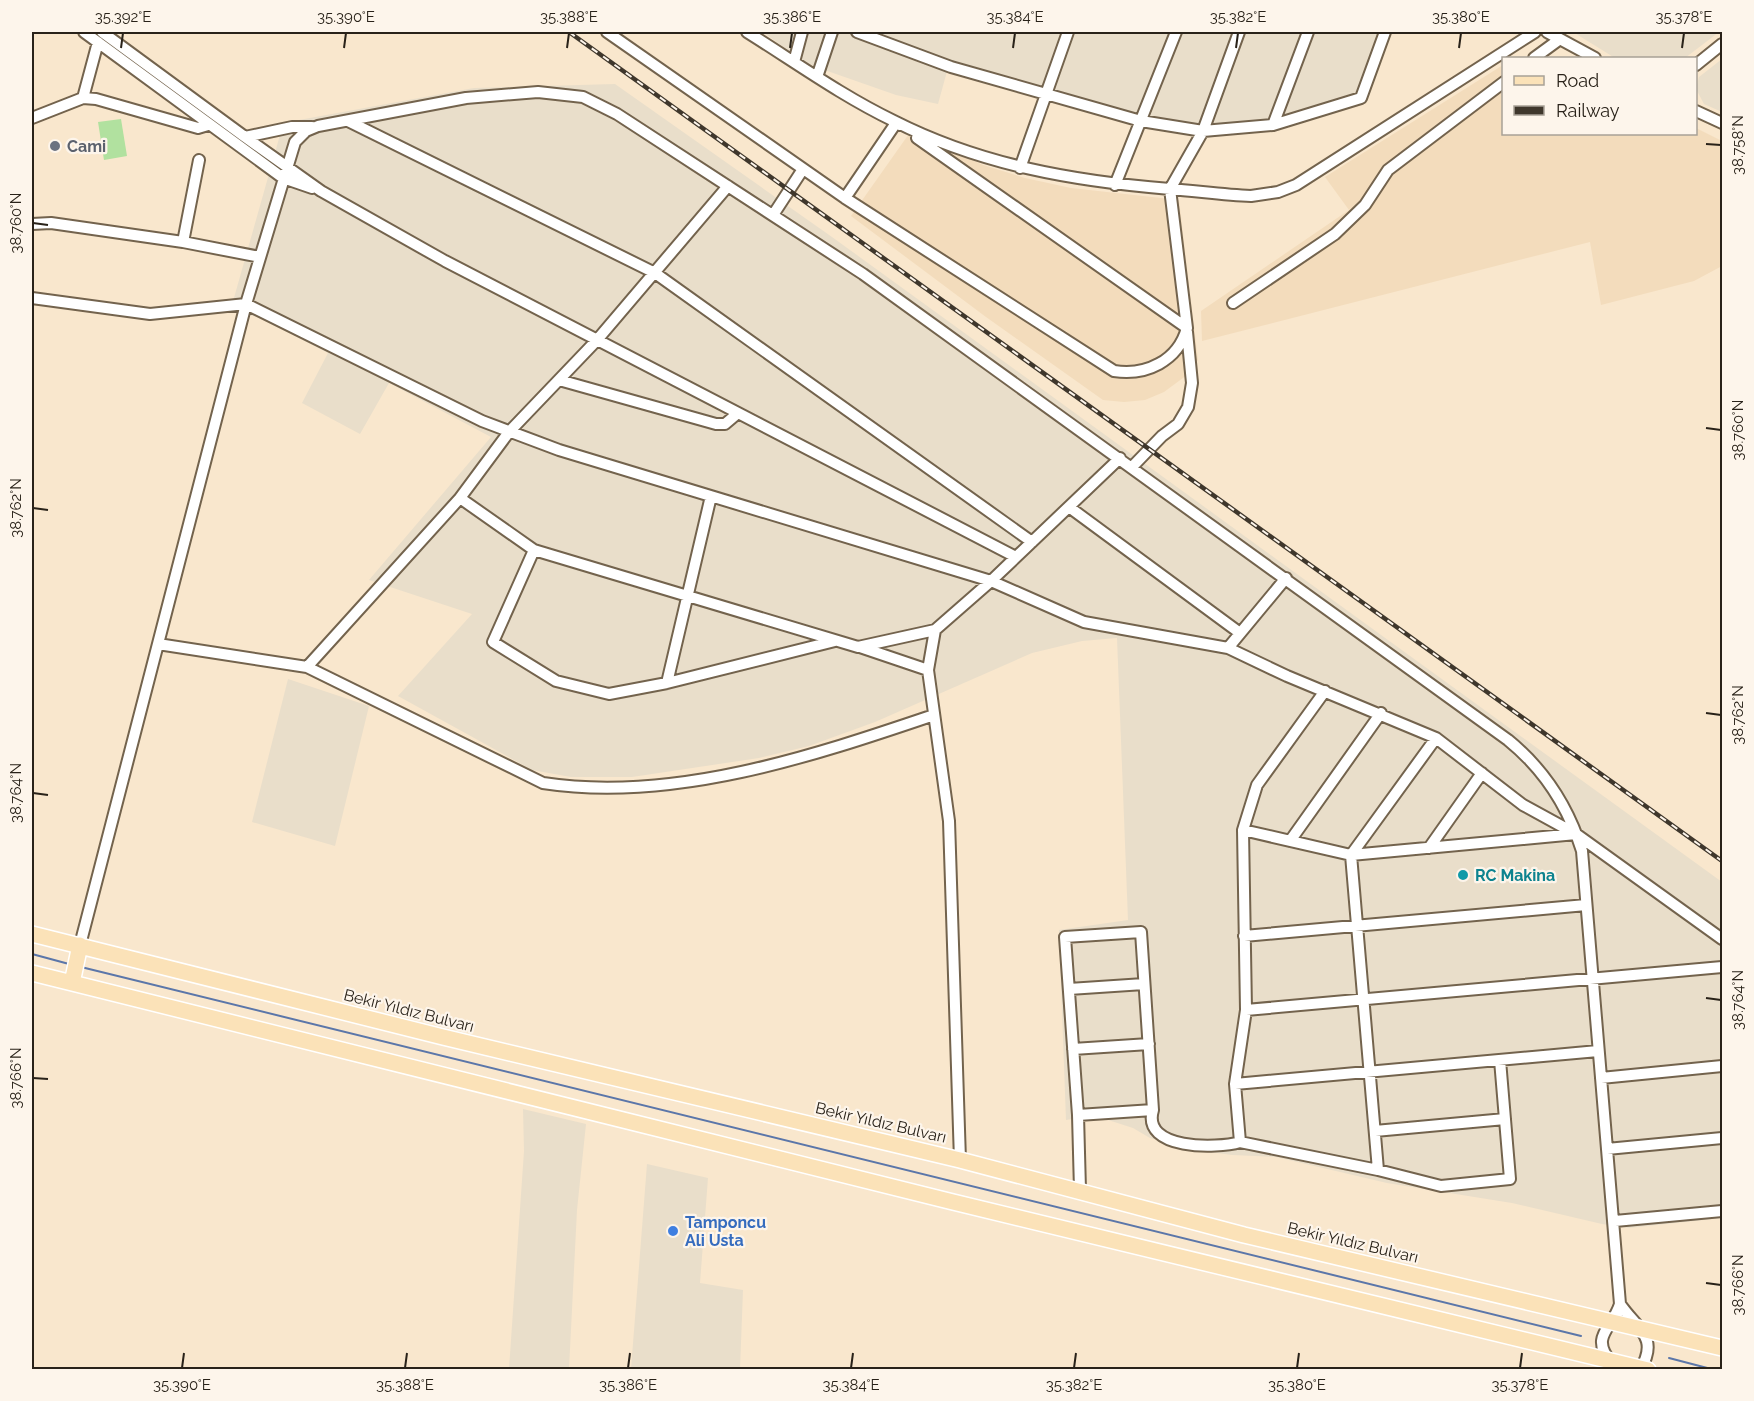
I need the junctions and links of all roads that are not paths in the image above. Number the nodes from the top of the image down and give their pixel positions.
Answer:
1 (84, 32) edge
2 (607, 32) edge
3 (747, 32) edge
4 (802, 32) edge
5 (832, 32) edge
6 (856, 32) edge
7 (1068, 32) edge
8 (1176, 32) edge
9 (1239, 32) edge
10 (1308, 32) edge
11 (1385, 32) edge
12 (1535, 32) edge
13 (1547, 32) edge
14 (100, 37) edge
15 (1560, 39) junction
16 (1722, 44) edge
17 (1535, 57) edge
18 (1593, 57) edge
19 (794, 62) junction
20 (1697, 63) edge
21 (818, 77) junction
22 (1502, 83) edge
23 (1046, 94) junction
24 (83, 98) junction
25 (1697, 112) edge
26 (32, 118) edge
27 (348, 121) junction
28 (1141, 121) junction
29 (896, 123) junction
30 (1722, 123) edge
31 (208, 124) junction
32 (1273, 125) junction
33 (318, 126) junction
34 (1203, 131) junction
35 (245, 137) junction
36 (199, 160) dead end
37 (287, 165) junction
38 (1020, 168) junction
39 (803, 169) junction
40 (283, 178) junction
41 (1115, 185) junction
42 (728, 186) junction
43 (1170, 189) junction
44 (321, 191) junction
45 (845, 198) junction
46 (772, 215) junction
47 (32, 218) edge
48 (32, 224) edge
49 (51, 224) junction
50 (183, 242) junction
51 (260, 257) junction
52 (655, 273) junction
53 (32, 297) edge
54 (1233, 303) dead end
55 (246, 304) junction
56 (1186, 329) junction
57 (597, 340) junction
58 (559, 380) junction
59 (738, 413) junction
60 (509, 432) junction
61 (1120, 458) junction
62 (1132, 467) junction
63 (711, 496) junction
64 (460, 498) junction
65 (1069, 507) junction
66 (1032, 542) junction
67 (534, 550) junction
68 (1016, 557) junction
69 (1286, 578) junction
70 (991, 581) junction
71 (686, 596) junction
72 (935, 630) junction
73 (1240, 633) junction
74 (837, 640) junction
75 (158, 644) junction
76 (858, 646) junction
77 (1228, 648) junction
78 (308, 667) junction
79 (928, 670) junction
80 (667, 683) junction
81 (1325, 691) junction
82 (1381, 713) junction
83 (934, 715) junction
84 (1436, 738) junction
85 (1482, 773) junction
86 (1243, 830) junction
87 (1576, 834) junction
88 (1290, 841) junction
89 (1429, 848) junction
90 (1351, 855) junction
91 (1586, 905) junction
92 (1357, 926) junction
93 (32, 934) edge
94 (1244, 936) junction
95 (1722, 939) edge
96 (76, 965) junction
97 (1722, 966) edge
98 (32, 973) edge
99 (1592, 978) junction
100 (1144, 984) junction
101 (1069, 989) junction
102 (1364, 999) junction
103 (1246, 1010) junction
104 (1149, 1044) junction
105 (1073, 1049) junction
106 (1598, 1051) junction
107 (1500, 1060) junction
108 (1722, 1066) edge
109 (1370, 1072) junction
110 (1601, 1078) junction
111 (1235, 1084) junction
112 (1153, 1110) junction
113 (1078, 1115) junction
114 (1505, 1119) junction
115 (1375, 1131) junction
116 (1722, 1138) edge
117 (1240, 1142) junction
118 (1607, 1149) junction
119 (960, 1160) junction
120 (1378, 1170) junction
121 (1080, 1190) junction
122 (1722, 1211) edge
123 (1615, 1221) junction
124 (1620, 1304) junction
125 (1612, 1321) junction
126 (1641, 1329) junction
127 (1722, 1348) edge
128 (1614, 1365) edge
129 (1643, 1369) edge

1 - 14 street
2 - 39 street
3 - 19 street
4 - 19 street
5 - 21 street
6 - 23 street
7 - 23 street
8 - 28 street
9 - 34 street
10 - 32 street
11 - 32 street
12 - 43 street
13 - 15 street
14 - 24 street
14 - 31 street
14 - 35 street
15 - 17 street
15 - 18 street
16 - 20 street
19 - 21 street
21 - 29 street
22 - 54 street
23 - 28 street
23 - 38 street
24 - 26 street
24 - 31 street
25 - 30 street
27 - 33 street
27 - 42 street
27 - 52 street
28 - 34 street
28 - 41 street
29 - 38 street
29 - 45 street
29 - 56 street
31 - 40 street
32 - 34 street
33 - 35 street
33 - 37 street
34 - 43 street
35 - 37 street
36 - 50 street
37 - 40 street
37 - 44 street
38 - 41 street
39 - 45 street
39 - 46 street
40 - 44 street
40 - 51 street
41 - 43 street
42 - 46 street
42 - 52 street
43 - 56 street
44 - 57 street
45 - 56 street
46 - 61 street
47 - 49 street
48 - 49 street
49 - 50 street
50 - 51 street
51 - 55 street
52 - 57 street
52 - 66 street
53 - 55 street
55 - 60 street
55 - 75 street
56 - 62 street
57 - 58 street
57 - 59 street
58 - 59 street
58 - 60 street
59 - 68 street
60 - 63 street
60 - 64 street
61 - 62 street
61 - 65 street
62 - 69 street
63 - 70 street
63 - 71 street
64 - 67 street
64 - 78 street
65 - 66 street
65 - 73 street
66 - 68 street
67 - 71 street
67 - 80 street
68 - 70 street
69 - 73 street
69 - 87 street
70 - 72 street
70 - 77 street
71 - 74 street
71 - 80 street
72 - 76 street
72 - 79 street
73 - 77 street
74 - 76 street
74 - 80 street
75 - 78 street
75 - 96 street
76 - 79 street
77 - 81 street
78 - 83 street
79 - 83 street
81 - 82 street
81 - 86 street
82 - 84 street
82 - 88 street
83 - 119 street
84 - 85 street
84 - 90 street
85 - 87 street
85 - 89 street
86 - 88 street
86 - 94 street
87 - 89 street
87 - 91 street
87 - 95 street
88 - 90 street
89 - 90 street
90 - 92 street
91 - 92 street
91 - 99 street
92 - 94 street
92 - 102 street
93 - 96 main road, Bekir Yıldız Bulvarı
94 - 103 street
96 - 98 main road, Bekir Yıldız Bulvarı
96 - 119 main road, Bekir Yıldız Bulvarı
96 - 128 main road, Bekir Yıldız Bulvarı
97 - 99 street
99 - 102 street
99 - 106 street
100 - 101 street
100 - 101 street
100 - 104 street
101 - 105 street
102 - 103 street
102 - 109 street
103 - 111 street
104 - 105 street
104 - 112 street
105 - 113 street
106 - 107 street
106 - 110 street
107 - 109 street
107 - 114 street
108 - 110 street
109 - 111 street
109 - 115 street
110 - 118 street
111 - 117 street
112 - 113 street
112 - 117 street
113 - 121 street
114 - 115 street
114 - 120 street
115 - 120 street
116 - 118 street
117 - 120 street
118 - 123 street
119 - 121 main road, Bekir Yıldız Bulvarı
121 - 125 main road, Bekir Yıldız Bulvarı
122 - 123 street
123 - 124 street
124 - 125 street
124 - 126 street
125 - 126 main road, Bekir Yıldız Bulvarı
125 - 128 street
126 - 127 main road, Bekir Yıldız Bulvarı
126 - 129 street
128 - 129 main road, Bekir Yıldız Bulvarı

